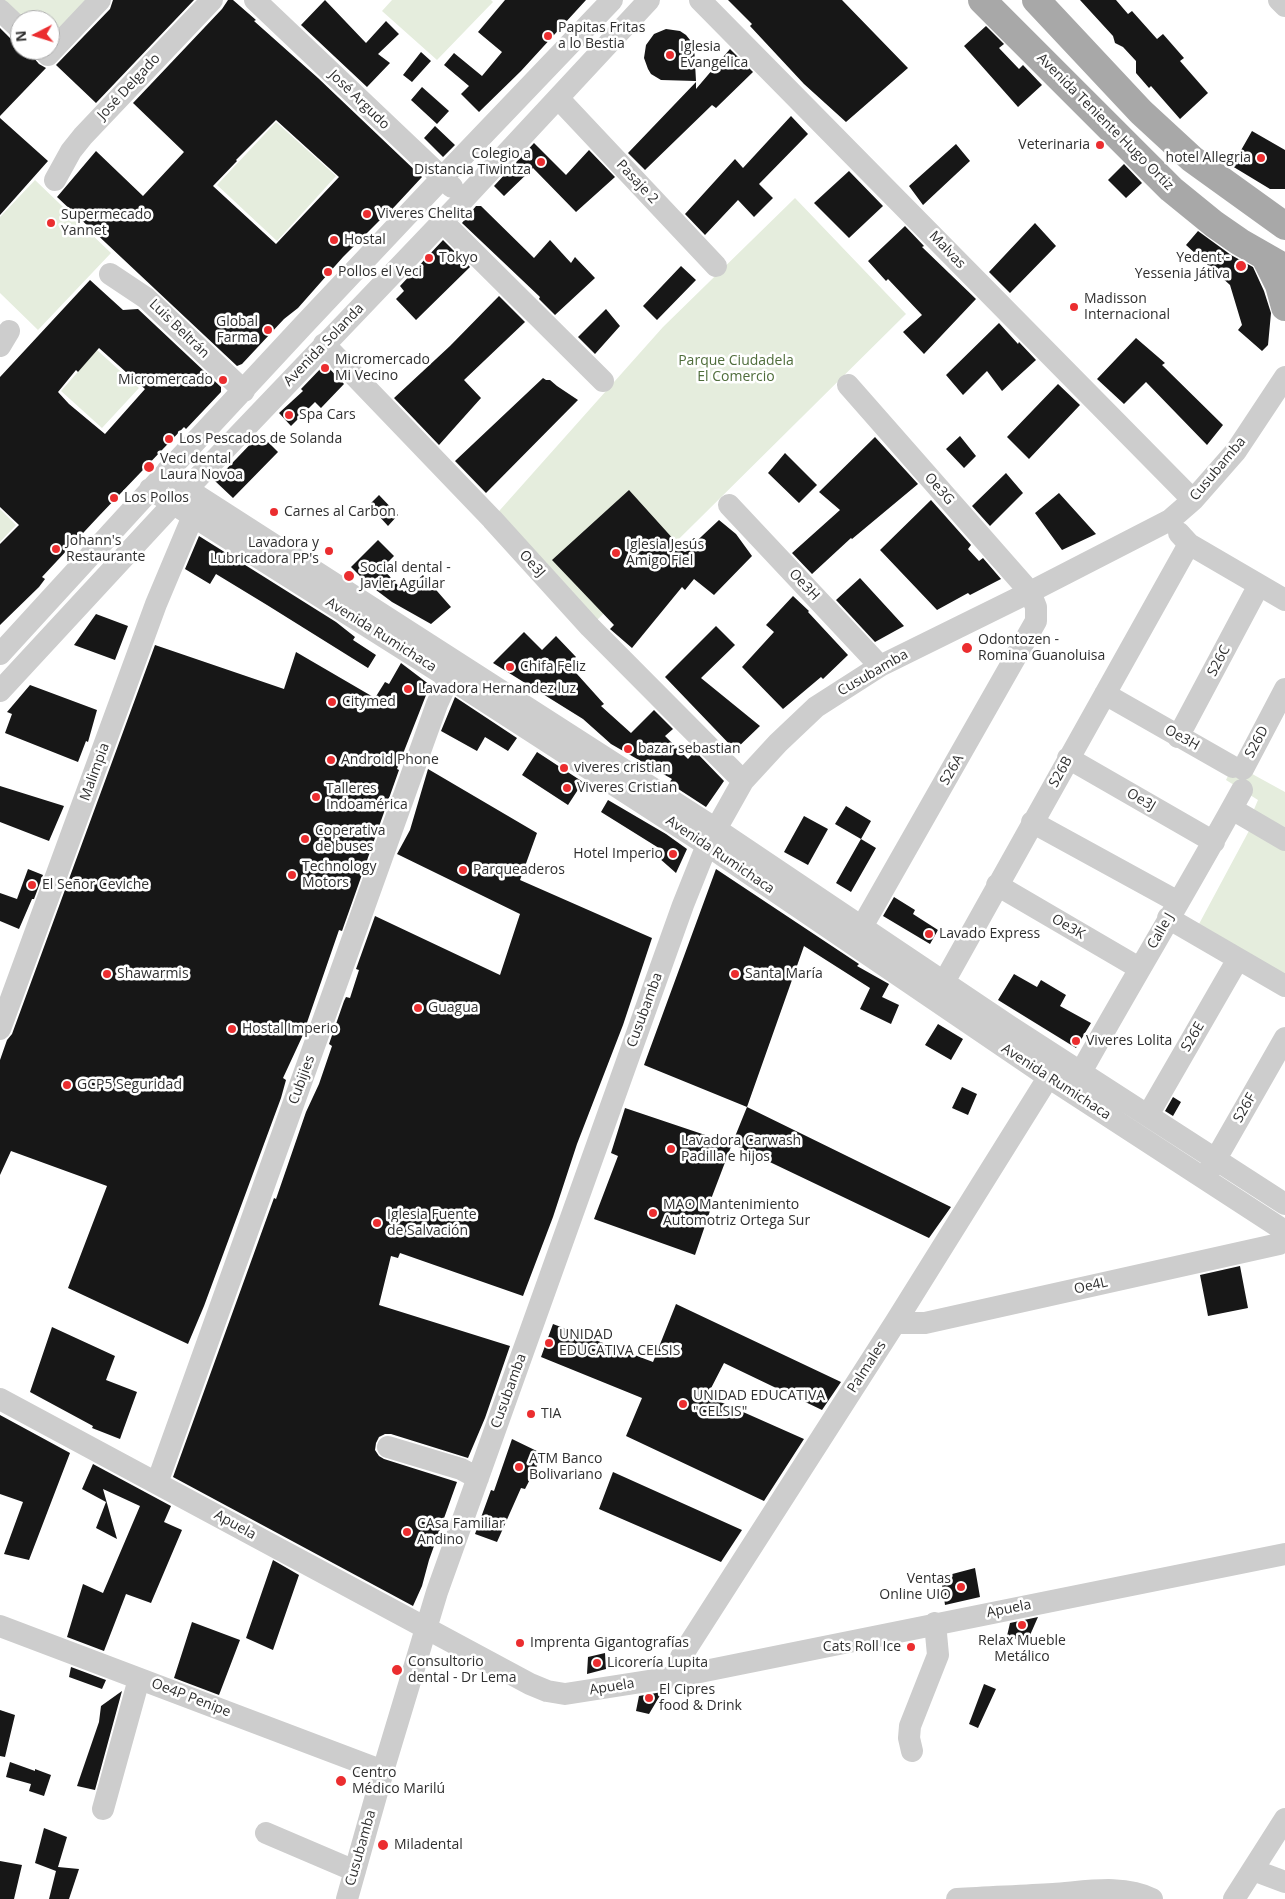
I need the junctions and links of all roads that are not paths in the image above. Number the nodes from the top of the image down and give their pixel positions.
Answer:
1 (100, 0) edge
2 (212, 0) edge
3 (255, 0) edge
4 (612, 0) edge
5 (649, 0) edge
6 (700, 0) edge
7 (982, 0) edge
8 (1036, 0) edge
9 (1279, 0) edge
10 (1285, 6) edge
11 (0, 10) edge
12 (10, 20) edge
13 (60, 38) edge
14 (558, 98) junction
15 (441, 177) junction
16 (55, 180) dead end
17 (464, 199) junction
18 (442, 221) junction
19 (1282, 223) edge
20 (1275, 262) edge
21 (716, 266) dead end
22 (110, 274) dead end
23 (1285, 307) edge
24 (324, 344) junction
25 (1285, 377) edge
26 (603, 381) dead end
27 (848, 385) dead end
28 (244, 391) junction
29 (167, 471) junction
30 (150, 489) junction
31 (180, 496) junction
32 (1193, 500) junction
33 (729, 505) dead end
34 (192, 516) junction
35 (1170, 520) junction
36 (1189, 544) junction
37 (1259, 585) junction
38 (1030, 592) junction
39 (1285, 600) edge
40 (0, 654) edge
41 (880, 666) junction
42 (449, 678) junction
43 (1285, 689) edge
44 (0, 690) edge
45 (1105, 694) junction
46 (1178, 737) junction
47 (1068, 758) junction
48 (743, 781) junction
49 (1237, 783) junction
50 (1032, 822) junction
51 (711, 837) junction
52 (1285, 840) edge
53 (1214, 842) junction
54 (997, 884) junction
55 (1173, 910) junction
56 (857, 936) junction
57 (1238, 959) junction
58 (1139, 968) junction
59 (1285, 986) edge
60 (938, 991) junction
61 (0, 1029) edge
62 (1285, 1038) edge
63 (1054, 1068) junction
64 (1081, 1072) junction
65 (1148, 1115) junction
66 (1216, 1160) junction
67 (1204, 1179) junction
68 (1285, 1204) edge
69 (1285, 1231) edge
70 (1285, 1239) edge
71 (895, 1323) junction
72 (0, 1399) edge
73 (388, 1447) dead end
74 (478, 1478) junction
75 (157, 1482) junction
76 (1285, 1554) edge
77 (935, 1624) junction
78 (0, 1626) edge
79 (426, 1629) junction
80 (680, 1676) junction
81 (139, 1678) junction
82 (912, 1752) dead end
83 (383, 1771) junction
84 (103, 1809) dead end
85 (1285, 1819) edge
86 (266, 1833) dead end
87 (1253, 1870) junction
88 (355, 1871) junction
89 (1285, 1882) edge
90 (347, 1899) edge
91 (957, 1899) edge
92 (1152, 1899) edge
93 (1234, 1899) edge

1 - 13 street
2 - 16 street, José Delgado
3 - 15 street, José Argudo
4 - 15 street, Avenida Solanda
5 - 14 street, Avenida Solanda
6 - 32 street, Malvas
7 - 20 main road, Avenida Teniente Hugo Ortiz
8 - 19 main road
9 - 10 street
11 - 12 street
14 - 17 street, Avenida Solanda
14 - 21 street, Pasaje 2
15 - 17 street, José Argudo
15 - 28 street, Avenida Solanda
17 - 18 street, Avenida Solanda
18 - 24 street, Avenida Solanda
18 - 26 street
20 - 23 main road
22 - 28 street, Luis Beltrán
24 - 31 street, Avenida Solanda
24 - 48 street, Oe3J
25 - 32 street, Cusubamba
27 - 38 street, Oe3G
28 - 29 street, Avenida Solanda
29 - 30 street, Avenida Solanda
29 - 31 street, Avenida Rumichaca
30 - 31 street, Avenida Rumichaca
30 - 40 street, Avenida Solanda
31 - 34 street, Avenida Rumichaca
31 - 44 street, Avenida Solanda
31 - 51 street, Avenida Rumichaca
32 - 35 street, Cusubamba
33 - 41 street, Oe3H
34 - 42 street, Avenida Rumichaca
34 - 61 street, Malimpia
35 - 36 street
35 - 38 street, Cusubamba
36 - 37 street
36 - 45 street, S26B
37 - 39 street
37 - 46 street, S26C
38 - 41 street, Cusubamba
38 - 56 street, S26A
41 - 48 street, Cusubamba
42 - 51 street, Avenida Rumichaca
42 - 75 street, Cubijies
43 - 49 street, S26D
45 - 46 street, Oe3H
45 - 47 street, S26B
46 - 49 street, Oe3H
47 - 50 street, S26B
47 - 53 street, Oe3J
48 - 51 street, Cusubamba
49 - 52 street, Oe3H
49 - 53 street, Calle J
50 - 54 street, S26B
50 - 55 street
51 - 56 street, Avenida Rumichaca
51 - 74 street, Cusubamba
53 - 55 street, Calle J
54 - 58 street, Oe3K
54 - 60 street, S26B
55 - 57 street
55 - 58 street, Calle J
56 - 60 street, Avenida Rumichaca
57 - 59 street
57 - 65 street, S26E
58 - 64 street, Calle J
60 - 63 street, Avenida Rumichaca
62 - 66 street, S26F
63 - 64 street, Avenida Rumichaca
63 - 67 street, Avenida Rumichaca
63 - 71 street, Palmales
64 - 65 street, Avenida Rumichaca
65 - 66 street, Avenida Rumichaca
66 - 67 street, S26F
66 - 68 street, Avenida Rumichaca
67 - 69 street, Avenida Rumichaca
70 - 71 street, Oe4L
71 - 80 street, Palmales
72 - 75 street, Apuela
73 - 74 street
74 - 79 street, Cusubamba
75 - 79 street, Apuela
76 - 77 street, Apuela
77 - 80 street, Apuela
77 - 82 street
78 - 81 street, Oe4P Penipe
79 - 80 street, Apuela
79 - 83 street, Cusubamba
81 - 83 street, Oe4P Penipe
81 - 84 street
83 - 88 street, Cusubamba
85 - 87 street
86 - 88 street
87 - 89 street
87 - 93 street
88 - 90 street, Cusubamba
91 - 92 street

